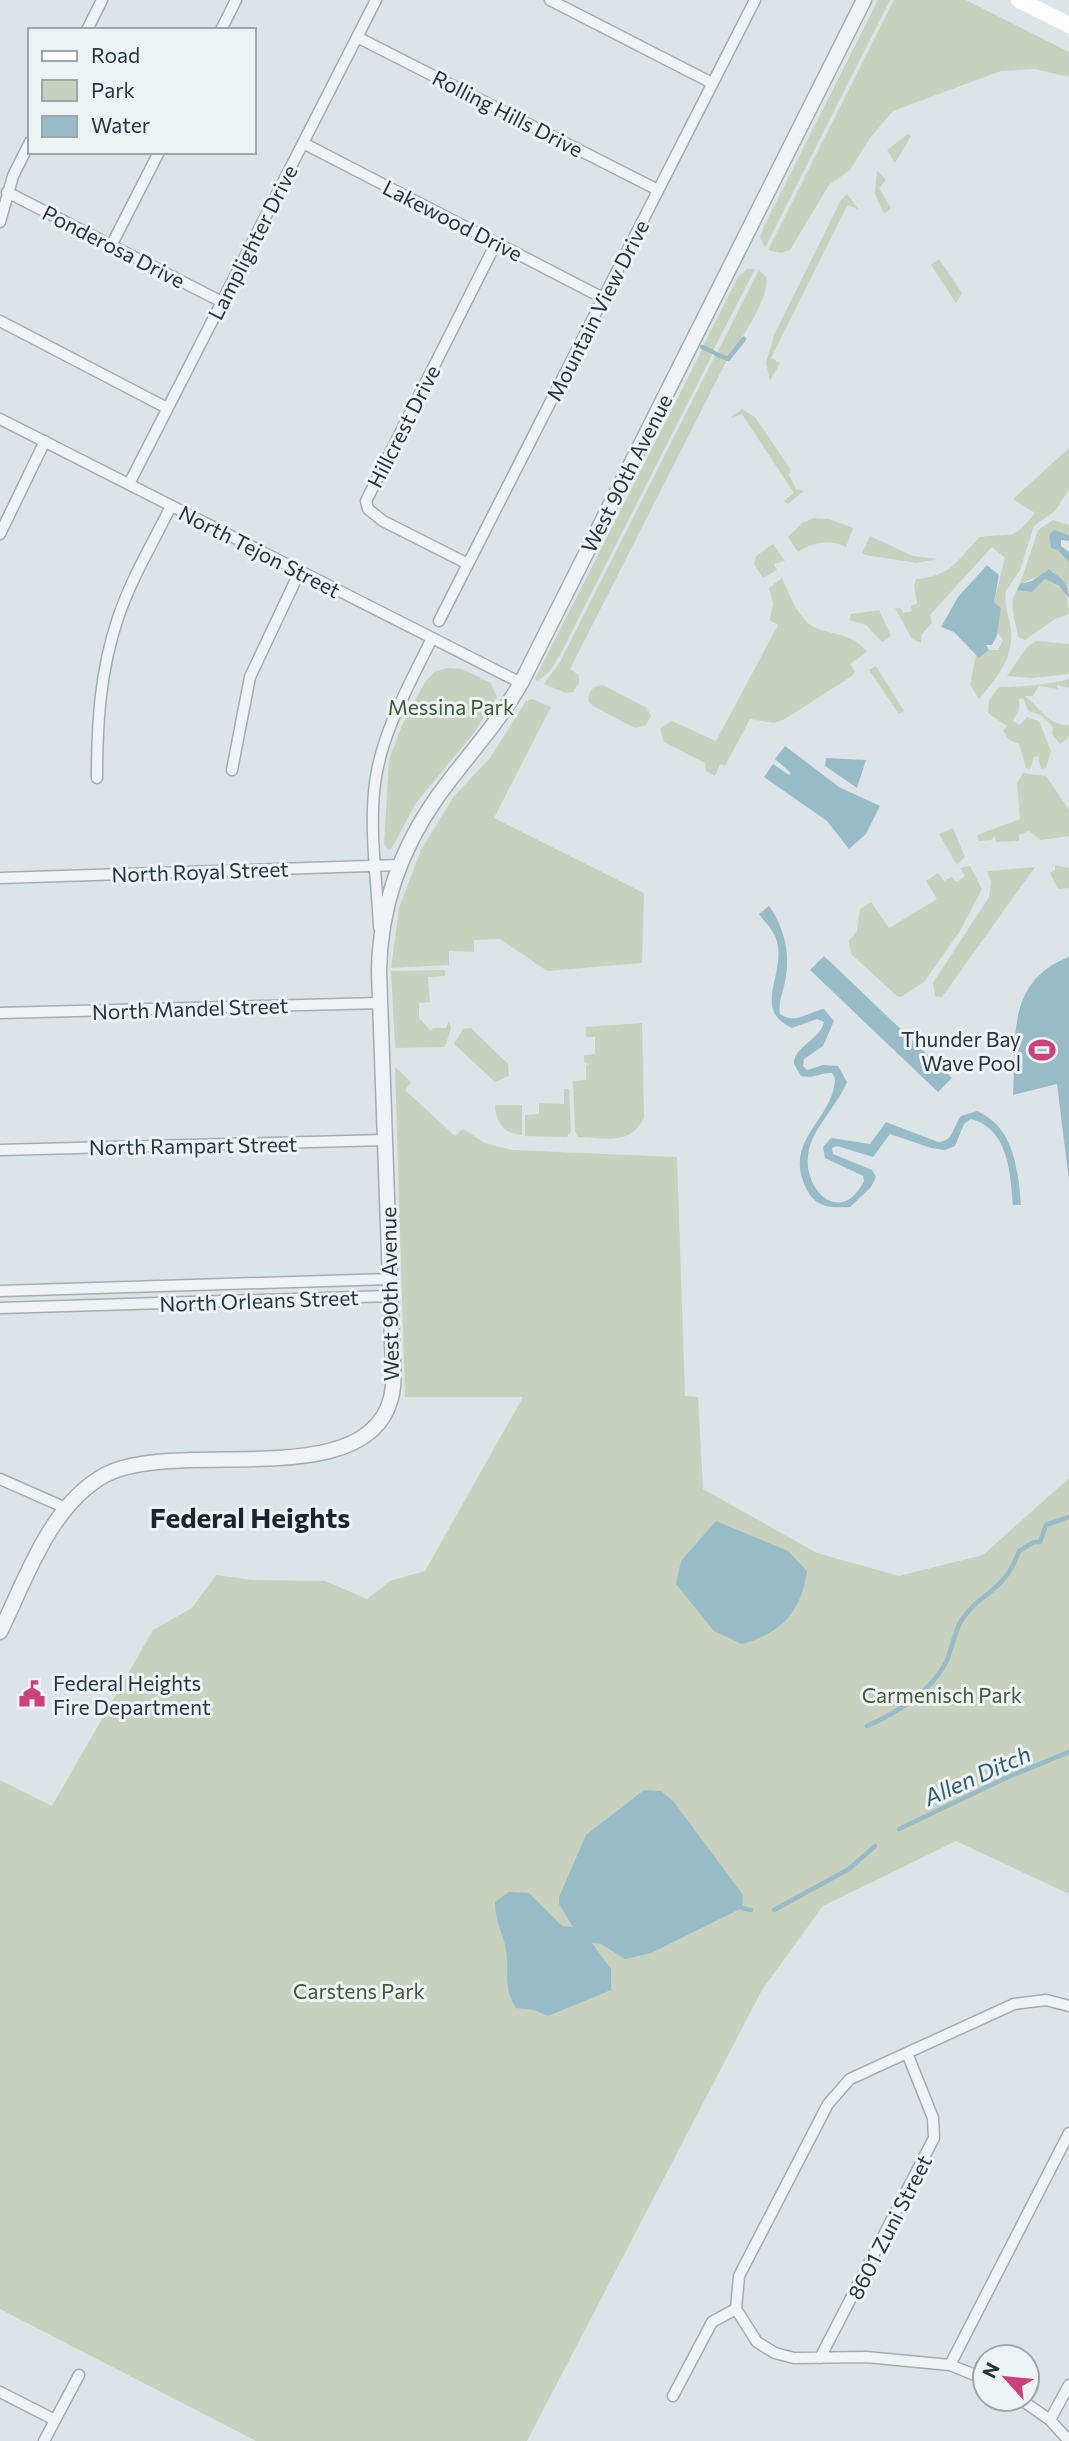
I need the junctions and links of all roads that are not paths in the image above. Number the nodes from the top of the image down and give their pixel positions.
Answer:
1 (102, 0) edge
2 (236, 0) edge
3 (376, 0) edge
4 (550, 0) edge
5 (755, 0) edge
6 (864, 0) edge
7 (1019, 0) edge
8 (1069, 25) edge
9 (87, 28) edge
10 (222, 28) edge
11 (357, 37) junction
12 (712, 83) junction
13 (303, 143) junction
14 (28, 146) edge
15 (158, 154) edge
16 (659, 190) junction
17 (7, 191) junction
18 (0, 222) edge
19 (496, 243) junction
20 (112, 244) junction
21 (603, 298) junction
22 (222, 302) junction
23 (0, 321) edge
24 (167, 408) junction
25 (0, 419) edge
26 (45, 441) junction
27 (129, 484) junction
28 (172, 506) junction
29 (0, 534) edge
30 (468, 564) junction
31 (300, 571) junction
32 (439, 621) dead end
33 (432, 638) junction
34 (521, 683) junction
35 (232, 770) dead end
36 (97, 778) dead end
37 (376, 865) junction
38 (400, 865) junction
39 (0, 877) edge
40 (380, 937) junction
41 (380, 1003) junction
42 (0, 1013) edge
43 (385, 1140) junction
44 (0, 1150) edge
45 (389, 1279) junction
46 (127, 1287) junction
47 (0, 1291) edge
48 (390, 1296) junction
49 (128, 1304) junction
50 (0, 1308) edge
51 (0, 1479) edge
52 (66, 1508) junction
53 (0, 1632) edge
54 (1069, 2006) edge
55 (907, 2053) junction
56 (1069, 2133) edge
57 (736, 2309) junction
58 (820, 2358) junction
59 (950, 2365) junction
60 (971, 2373) edge
61 (79, 2375) dead end
62 (1069, 2385) edge
63 (0, 2392) edge
64 (673, 2396) dead end
65 (1040, 2413) edge
66 (55, 2420) junction
67 (1050, 2420) junction
68 (44, 2441) edge
69 (1069, 2441) edge

1 - 9 street
2 - 10 street
3 - 11 street, Lamplighter Drive
4 - 12 street
5 - 12 street, Mountain View Drive
6 - 34 street, West 90th Avenue
7 - 8 main road
11 - 13 street, Lamplighter Drive
11 - 16 street, Rolling Hills Drive
12 - 16 street, Mountain View Drive
13 - 19 street, Lakewood Drive
13 - 22 street, Lamplighter Drive
14 - 17 street
15 - 20 street
16 - 21 street, Mountain View Drive
17 - 18 street
17 - 20 street, Ponderosa Drive
19 - 21 street, Lakewood Drive
19 - 30 street, Hillcrest Drive
20 - 22 street, Ponderosa Drive
21 - 30 street, Mountain View Drive
22 - 24 street, Lamplighter Drive
23 - 24 street
24 - 27 street, Lamplighter Drive
25 - 26 street, North Tejon Street
26 - 27 street, North Tejon Street
26 - 29 street
27 - 28 street, North Tejon Street
28 - 31 street, North Tejon Street
28 - 36 street
30 - 32 street, Mountain View Drive
31 - 33 street, North Tejon Street
31 - 35 street
33 - 34 street, North Tejon Street
33 - 37 street, West 90th Avenue
34 - 38 street, West 90th Avenue
37 - 38 street, North Royal Street
37 - 39 street, North Royal Street
37 - 40 street, West 90th Avenue
38 - 40 street, West 90th Avenue
40 - 41 street, West 90th Avenue
41 - 42 street, North Mandel Street
41 - 43 street, West 90th Avenue
43 - 44 street, North Rampart Street
43 - 45 street, West 90th Avenue
45 - 46 street, North Orleans Street
45 - 48 street, West 90th Avenue
46 - 47 street, North Orleans Street
46 - 49 street
48 - 49 street, North Orleans Street
48 - 52 street, West 90th Avenue
49 - 50 street, North Orleans Street
51 - 52 street
52 - 53 street, West 90th Avenue
54 - 55 street
55 - 57 street
55 - 58 street, 8601 Zuni Street
56 - 59 street
57 - 58 street
57 - 64 street
58 - 59 street
59 - 60 street
61 - 66 street
62 - 67 street
63 - 66 street
65 - 67 street
66 - 68 street
67 - 69 street

